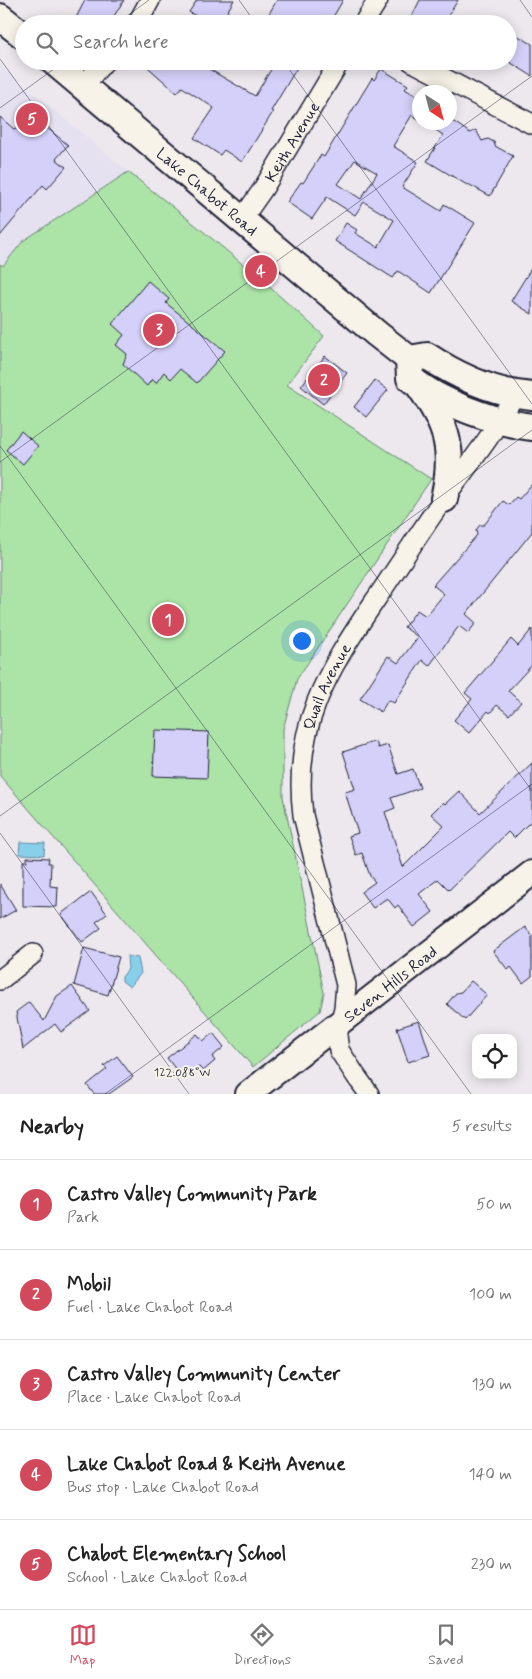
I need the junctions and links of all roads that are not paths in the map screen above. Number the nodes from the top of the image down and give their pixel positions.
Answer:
1 (150, 0) edge
2 (378, 0) edge
3 (142, 15) edge
4 (369, 15) edge
5 (0, 17) edge
6 (15, 29) edge
7 (64, 70) edge
8 (97, 70) edge
9 (335, 70) edge
10 (427, 70) edge
11 (83, 86) junction
12 (532, 124) edge
13 (242, 219) junction
14 (409, 359) junction
15 (418, 385) junction
16 (523, 396) edge
17 (501, 420) junction
18 (532, 427) edge
19 (444, 499) junction
20 (532, 873) edge
21 (33, 954) dead end
22 (0, 980) edge
23 (339, 1023) junction
24 (248, 1094) edge
25 (369, 1094) edge

1 - 3 street
2 - 4 street
5 - 6 main road
7 - 11 main road, Lake Chabot Road
8 - 11 street
9 - 13 street, Keith Avenue
10 - 12 street
11 - 13 main road, Lake Chabot Road
13 - 14 main road, Lake Chabot Road
14 - 15 main road
14 - 16 main road
15 - 17 main road
15 - 19 main road
16 - 17 street, Quail Avenue
17 - 18 main road
17 - 19 street, Quail Avenue
19 - 23 street, Quail Avenue
20 - 23 street, Seven Hills Road
21 - 22 street
23 - 24 street, Seven Hills Road
23 - 25 street, Quail Avenue

